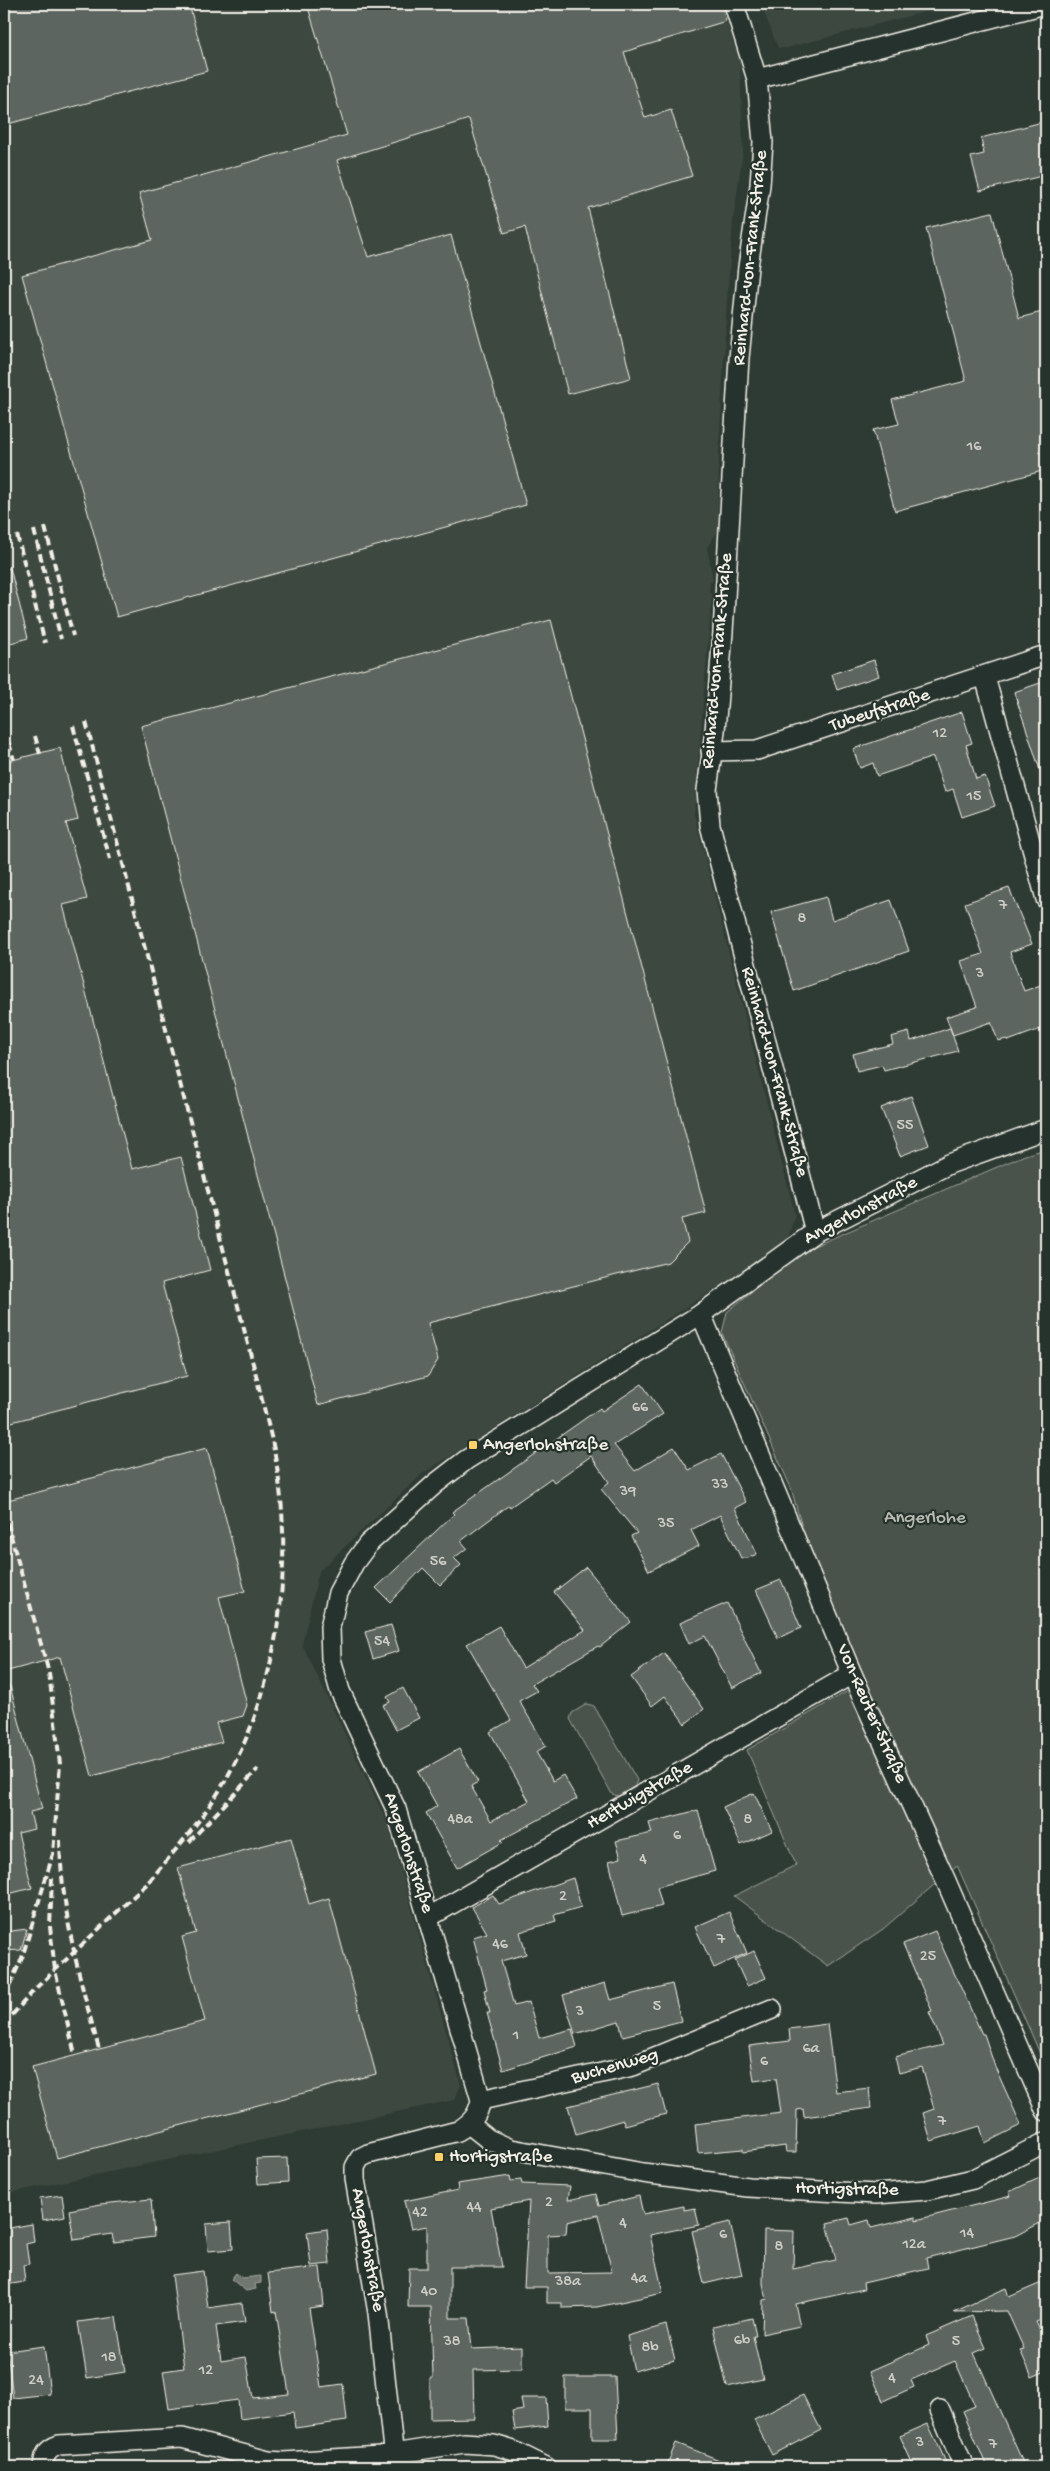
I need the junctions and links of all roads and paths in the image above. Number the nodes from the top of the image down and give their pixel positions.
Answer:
1 (734, 4) edge
2 (1045, 4) edge
3 (757, 79) junction
4 (1046, 655) edge
5 (985, 677) junction
6 (711, 751) junction
7 (1046, 899) edge
8 (1046, 1128) edge
9 (815, 1232) junction
10 (701, 1314) junction
11 (852, 1674) junction
12 (429, 1917) junction
13 (772, 2009) dead end
14 (481, 2100) junction
15 (1046, 2111) edge
16 (468, 2124) junction
17 (1046, 2142) edge
18 (940, 2410) dead end
19 (46, 2458) edge
20 (394, 2461) edge
21 (546, 2467) edge
22 (964, 2467) edge

1 - 3 street, Reinhard-von-Frank-Straße
2 - 3 street
3 - 6 street, Reinhard-von-Frank-Straße
4 - 5 street, Tubeufstraße
5 - 6 street, Tubeufstraße
5 - 7 street
6 - 9 street, Reinhard-von-Frank-Straße
8 - 9 street, Angerlohstraße
9 - 10 street, Angerlohstraße
10 - 11 street, Von-Reuter-Straße
10 - 12 street, Angerlohstraße
11 - 12 street, Hertwigstraße
11 - 15 street, Von-Reuter-Straße
12 - 14 street, Angerlohstraße
13 - 14 street, Buchenweg
14 - 16 street
16 - 17 street, Hortigstraße
16 - 20 street, Angerlohstraße
18 - 22 street
19 - 20 street
20 - 21 street

